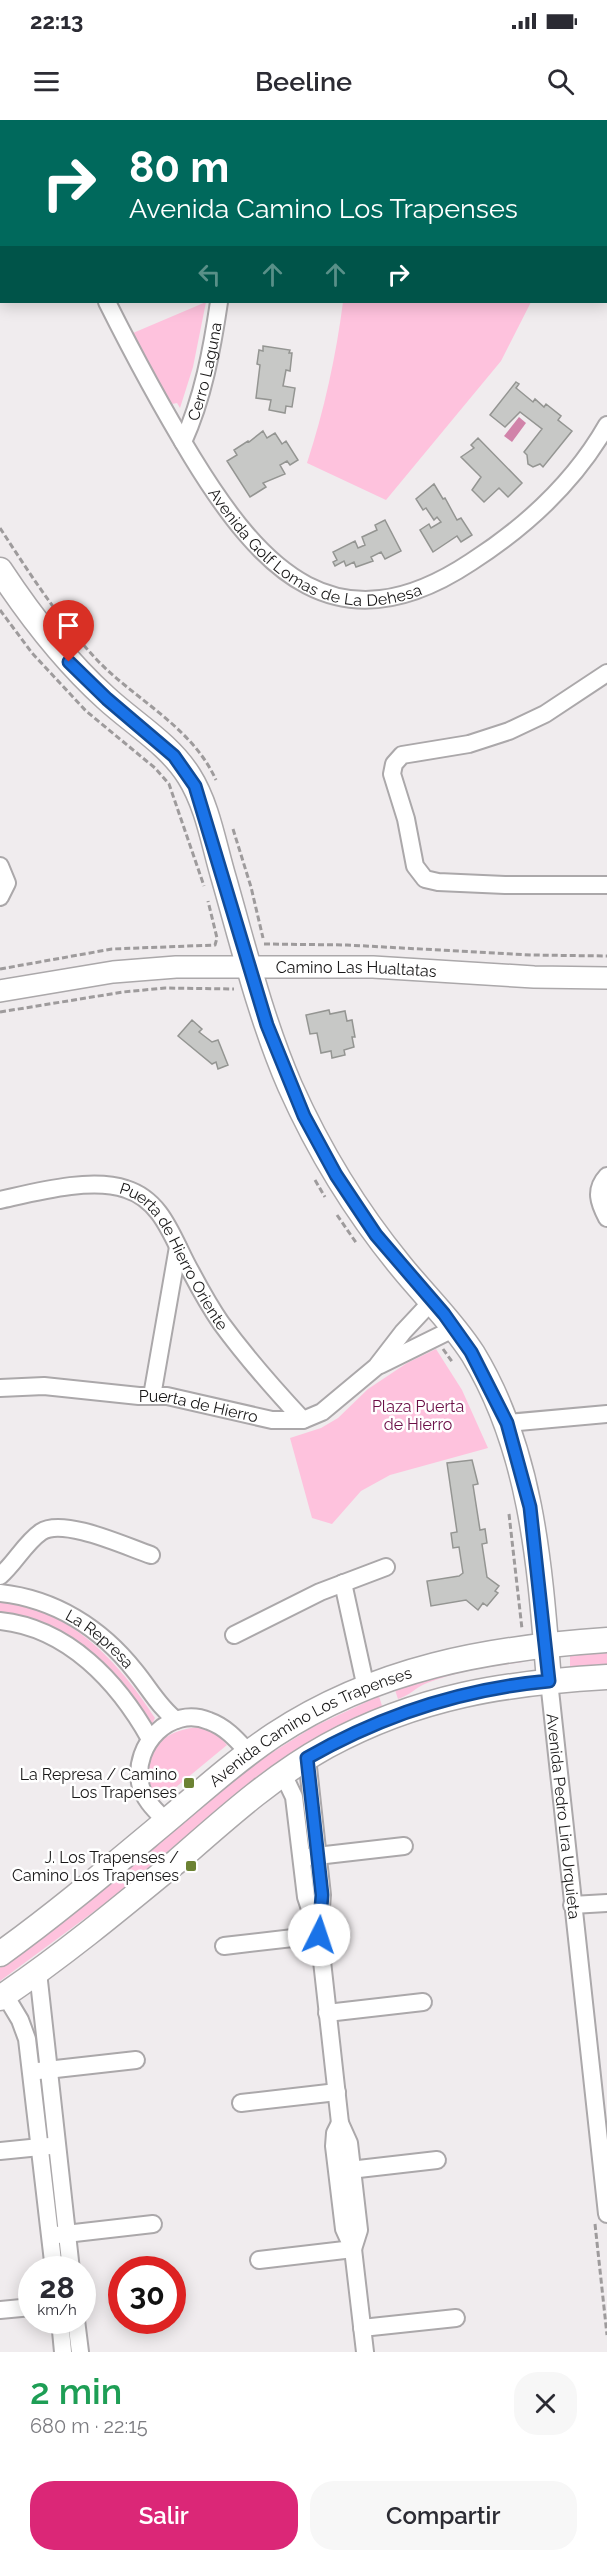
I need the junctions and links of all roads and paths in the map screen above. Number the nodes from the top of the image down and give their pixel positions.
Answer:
1 (108, 303) edge
2 (219, 303) edge
3 (607, 425) edge
4 (183, 442) junction
5 (0, 570) edge
6 (0, 610) edge
7 (607, 673) edge
8 (0, 866) edge
9 (607, 885) edge
10 (0, 897) edge
11 (215, 945) dead end
12 (264, 945) dead end
13 (607, 956) edge
14 (248, 966) junction
15 (607, 978) edge
16 (234, 988) dead end
17 (0, 991) edge
18 (0, 1012) edge
19 (607, 1176) edge
20 (0, 1200) edge
21 (607, 1218) edge
22 (178, 1247) junction
23 (432, 1301) junction
24 (445, 1333) junction
25 (456, 1366) dead end
26 (376, 1367) junction
27 (0, 1388) edge
28 (152, 1396) junction
29 (607, 1414) edge
30 (303, 1420) junction
31 (507, 1423) junction
32 (508, 1508) dead end
33 (151, 1555) dead end
34 (386, 1567) dead end
35 (4, 1572) edge
36 (343, 1583) junction
37 (0, 1593) edge
38 (29, 1599) junction
39 (1, 1622) edge
40 (522, 1629) dead end
41 (234, 1635) dead end
42 (607, 1640) edge
43 (546, 1644) junction
44 (607, 1677) edge
45 (549, 1681) junction
46 (366, 1688) junction
47 (176, 1720) junction
48 (150, 1739) junction
49 (249, 1753) junction
50 (307, 1758) junction
51 (283, 1774) junction
52 (166, 1821) junction
53 (404, 1846) dead end
54 (309, 1857) junction
55 (607, 1903) edge
56 (572, 1905) junction
57 (319, 1935) junction
58 (224, 1946) dead end
59 (0, 1953) edge
60 (38, 1972) junction
61 (2, 1997) edge
62 (423, 2002) dead end
63 (327, 2013) junction
64 (136, 2060) dead end
65 (49, 2070) junction
66 (31, 2072) junction
67 (336, 2092) junction
68 (241, 2103) dead end
69 (57, 2146) junction
70 (40, 2147) junction
71 (0, 2151) edge
72 (437, 2160) dead end
73 (345, 2171) junction
74 (607, 2214) edge
75 (153, 2224) dead end
76 (58, 2235) junction
77 (353, 2249) junction
78 (56, 2256) edge
79 (66, 2256) edge
80 (259, 2260) dead end
81 (18, 2308) edge
82 (0, 2310) edge
83 (456, 2318) dead end
84 (362, 2328) junction
85 (61, 2334) edge
86 (78, 2334) edge
87 (63, 2352) edge
88 (80, 2352) edge
89 (365, 2352) edge

1 - 4 street, Avenida Golf Lomas de La Dehesa
2 - 4 street, Cerro Laguna
3 - 4 street, Avenida Golf Lomas de La Dehesa
5 - 14 main road, Avenida Pedro Lira Urquieta
6 - 11 path
7 - 9 street
8 - 10 street
12 - 13 path
14 - 15 street, Camino Las Hualtatas
14 - 17 street, Camino Las Hualtatas
14 - 23 main road, Avenida Pedro Lira Urquieta
16 - 18 path
19 - 21 street
20 - 22 street, Puerta de Hierro Oriente
22 - 28 street
22 - 30 street, Puerta de Hierro Oriente
23 - 24 main road, Avenida Pedro Lira Urquieta
23 - 26 street, Puerta de Hierro
24 - 25 path
24 - 26 street, Puerta de Hierro
24 - 31 main road, Avenida Pedro Lira Urquieta
26 - 30 street, Puerta de Hierro
27 - 28 street, Puerta de Hierro
28 - 30 street, Puerta de Hierro
29 - 31 street
31 - 43 main road, Avenida Pedro Lira Urquieta
32 - 40 path
33 - 35 street
34 - 36 street
35 - 38 street
36 - 41 street
36 - 46 street
37 - 38 street, La Represa
38 - 47 street, La Represa
39 - 48 street, La Represa
42 - 43 main road, Avenida Camino Los Trapenses
43 - 45 main road, Avenida Pedro Lira Urquieta
43 - 46 main road, Avenida Camino Los Trapenses
44 - 45 main road, Avenida Camino Los Trapenses
45 - 50 main road, Avenida Camino Los Trapenses
45 - 56 street, Avenida Pedro Lira Urquieta
46 - 49 main road, Avenida Camino Los Trapenses
47 - 48 street
47 - 49 street
48 - 52 street
49 - 52 main road, Avenida Camino Los Trapenses
50 - 51 main road, Avenida Camino Los Trapenses
50 - 54 street
51 - 54 street
51 - 60 main road, Avenida Camino Los Trapenses
52 - 59 main road, Avenida Camino Los Trapenses
53 - 54 street
54 - 57 street
55 - 56 street
56 - 74 street, Avenida Pedro Lira Urquieta
57 - 58 street
57 - 63 street
60 - 61 main road, Avenida Camino Los Trapenses
60 - 65 street
61 - 66 street
62 - 63 street
63 - 67 street
64 - 65 street
65 - 66 street
65 - 69 street
66 - 70 street
67 - 68 street
67 - 73 street
69 - 70 street
69 - 76 street
70 - 71 street
70 - 76 street
72 - 73 street
73 - 77 street
75 - 76 street
76 - 78 street
76 - 79 street
77 - 80 street
77 - 84 street
81 - 82 street
83 - 84 street
84 - 89 street
85 - 87 street
86 - 88 street

